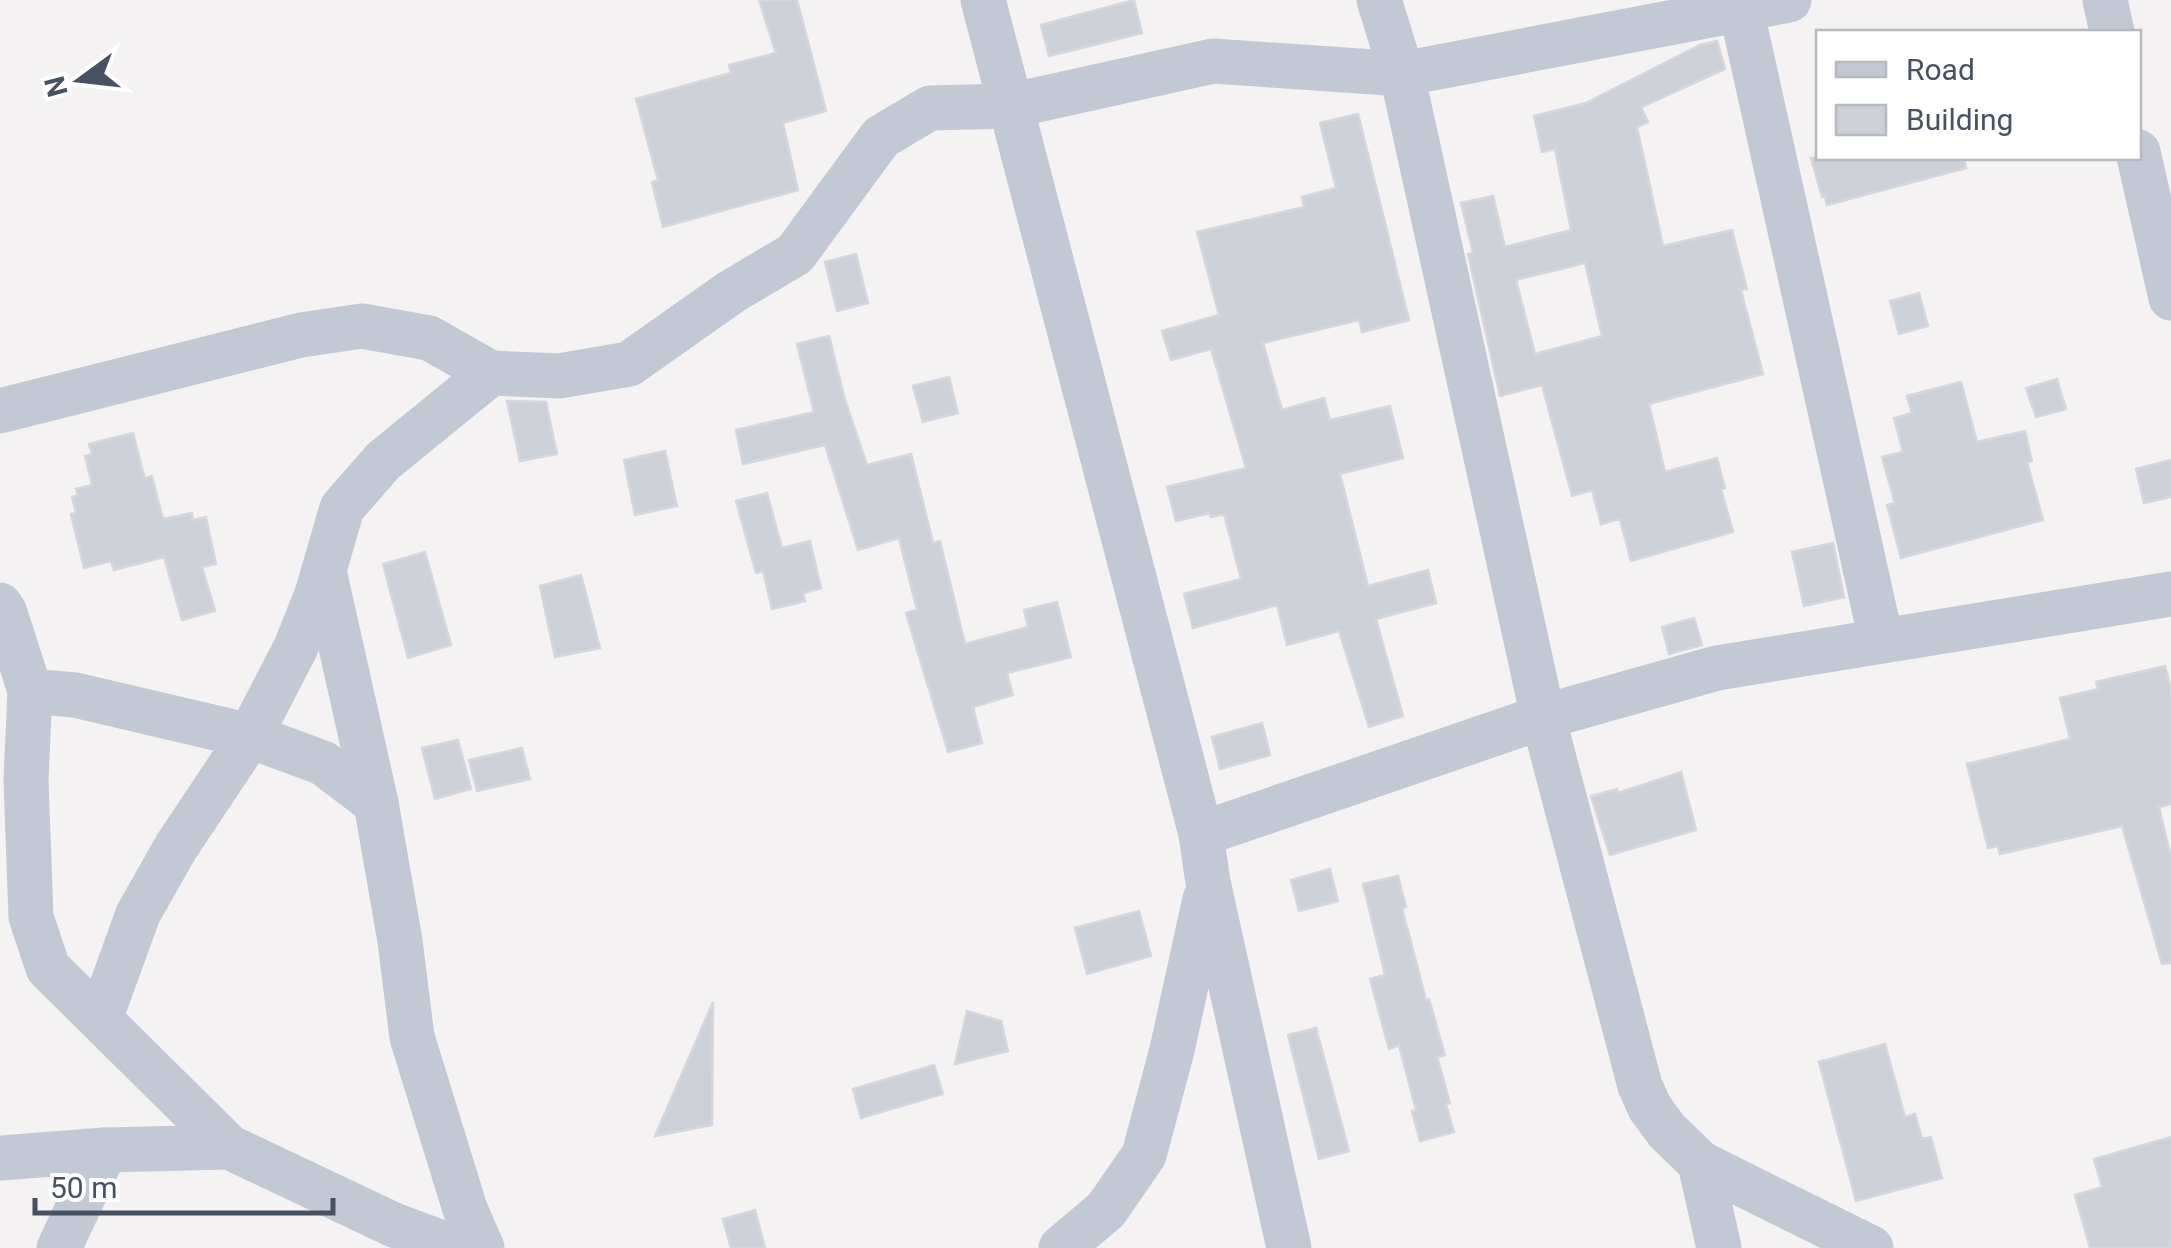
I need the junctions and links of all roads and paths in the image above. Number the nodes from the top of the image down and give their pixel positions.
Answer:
1 (983, 0) edge
2 (1379, 0) edge
3 (1789, 0) edge
4 (2105, 0) edge
5 (1741, 6) edge
6 (2112, 30) edge
7 (1402, 74) junction
8 (1010, 106) junction
9 (2140, 160) edge
10 (2171, 298) edge
11 (491, 374) junction
12 (0, 410) edge
13 (324, 571) junction
14 (2171, 594) edge
15 (0, 606) edge
16 (1881, 640) junction
17 (30, 691) junction
18 (1542, 716) junction
19 (250, 736) junction
20 (376, 803) junction
21 (1201, 834) junction
22 (1208, 882) junction
23 (100, 1019) junction
24 (229, 1147) junction
25 (105, 1150) junction
26 (0, 1158) edge
27 (1700, 1163) junction
28 (58, 1248) edge
29 (456, 1248) edge
30 (482, 1248) edge
31 (1061, 1248) edge
32 (1289, 1248) edge
33 (1720, 1248) edge
34 (1871, 1248) edge

1 - 8 street
2 - 7 street
3 - 5 street
4 - 6 street
5 - 7 street
5 - 16 street
7 - 8 street
7 - 18 street
8 - 11 street
8 - 21 street
9 - 10 street
11 - 12 street
11 - 13 street
13 - 19 street
13 - 20 street
14 - 16 street
15 - 17 street
16 - 18 street
17 - 19 street
17 - 23 street
18 - 21 street
18 - 27 street
19 - 20 street
19 - 23 street
20 - 30 street
21 - 22 street
22 - 31 street
22 - 32 street
23 - 24 street
24 - 25 street
24 - 29 street
25 - 26 street
25 - 28 street
27 - 33 street
27 - 34 street

